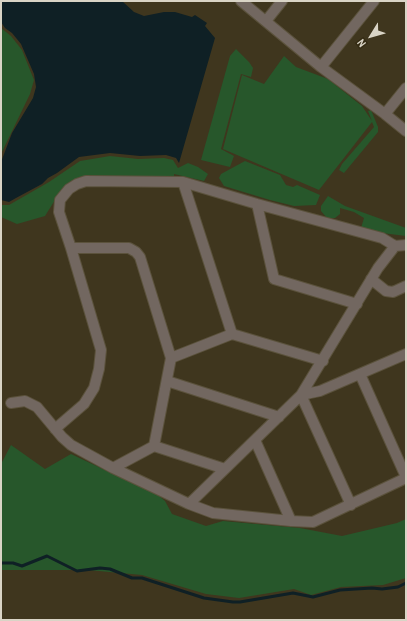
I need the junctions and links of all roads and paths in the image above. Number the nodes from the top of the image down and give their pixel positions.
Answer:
1 (241, 1) edge
2 (282, 1) edge
3 (374, 1) edge
4 (266, 21) junction
5 (321, 67) junction
6 (406, 88) edge
7 (385, 114) junction
8 (406, 131) edge
9 (183, 182) junction
10 (257, 204) junction
11 (406, 245) edge
12 (395, 246) junction
13 (71, 248) junction
14 (371, 279) junction
15 (406, 286) edge
16 (356, 304) junction
17 (232, 334) junction
18 (406, 354) edge
19 (171, 358) junction
20 (323, 360) junction
21 (360, 374) junction
22 (167, 380) junction
23 (301, 395) junction
24 (11, 403) dead end
25 (279, 417) junction
26 (55, 429) junction
27 (255, 440) junction
28 (154, 446) junction
29 (113, 468) junction
30 (225, 469) junction
31 (406, 478) edge
32 (189, 504) junction
33 (351, 505) junction
34 (291, 521) junction

1 - 4 street
2 - 4 street
3 - 5 street
4 - 5 street
5 - 7 street
6 - 7 street
7 - 8 street
9 - 10 street
9 - 13 street
9 - 17 street
10 - 12 street
10 - 16 street
11 - 12 street
12 - 14 street
13 - 19 street
13 - 26 street
14 - 15 street
14 - 16 street
16 - 20 street
17 - 19 street
17 - 20 street
18 - 21 street
19 - 22 street
20 - 23 street
21 - 23 street
21 - 31 street
22 - 25 street
22 - 28 street
23 - 25 street
23 - 33 street
24 - 26 street
25 - 27 street
26 - 29 street
27 - 30 street
27 - 34 street
28 - 29 street
28 - 30 street
29 - 32 street
30 - 32 street
31 - 33 street
32 - 34 street
33 - 34 street

